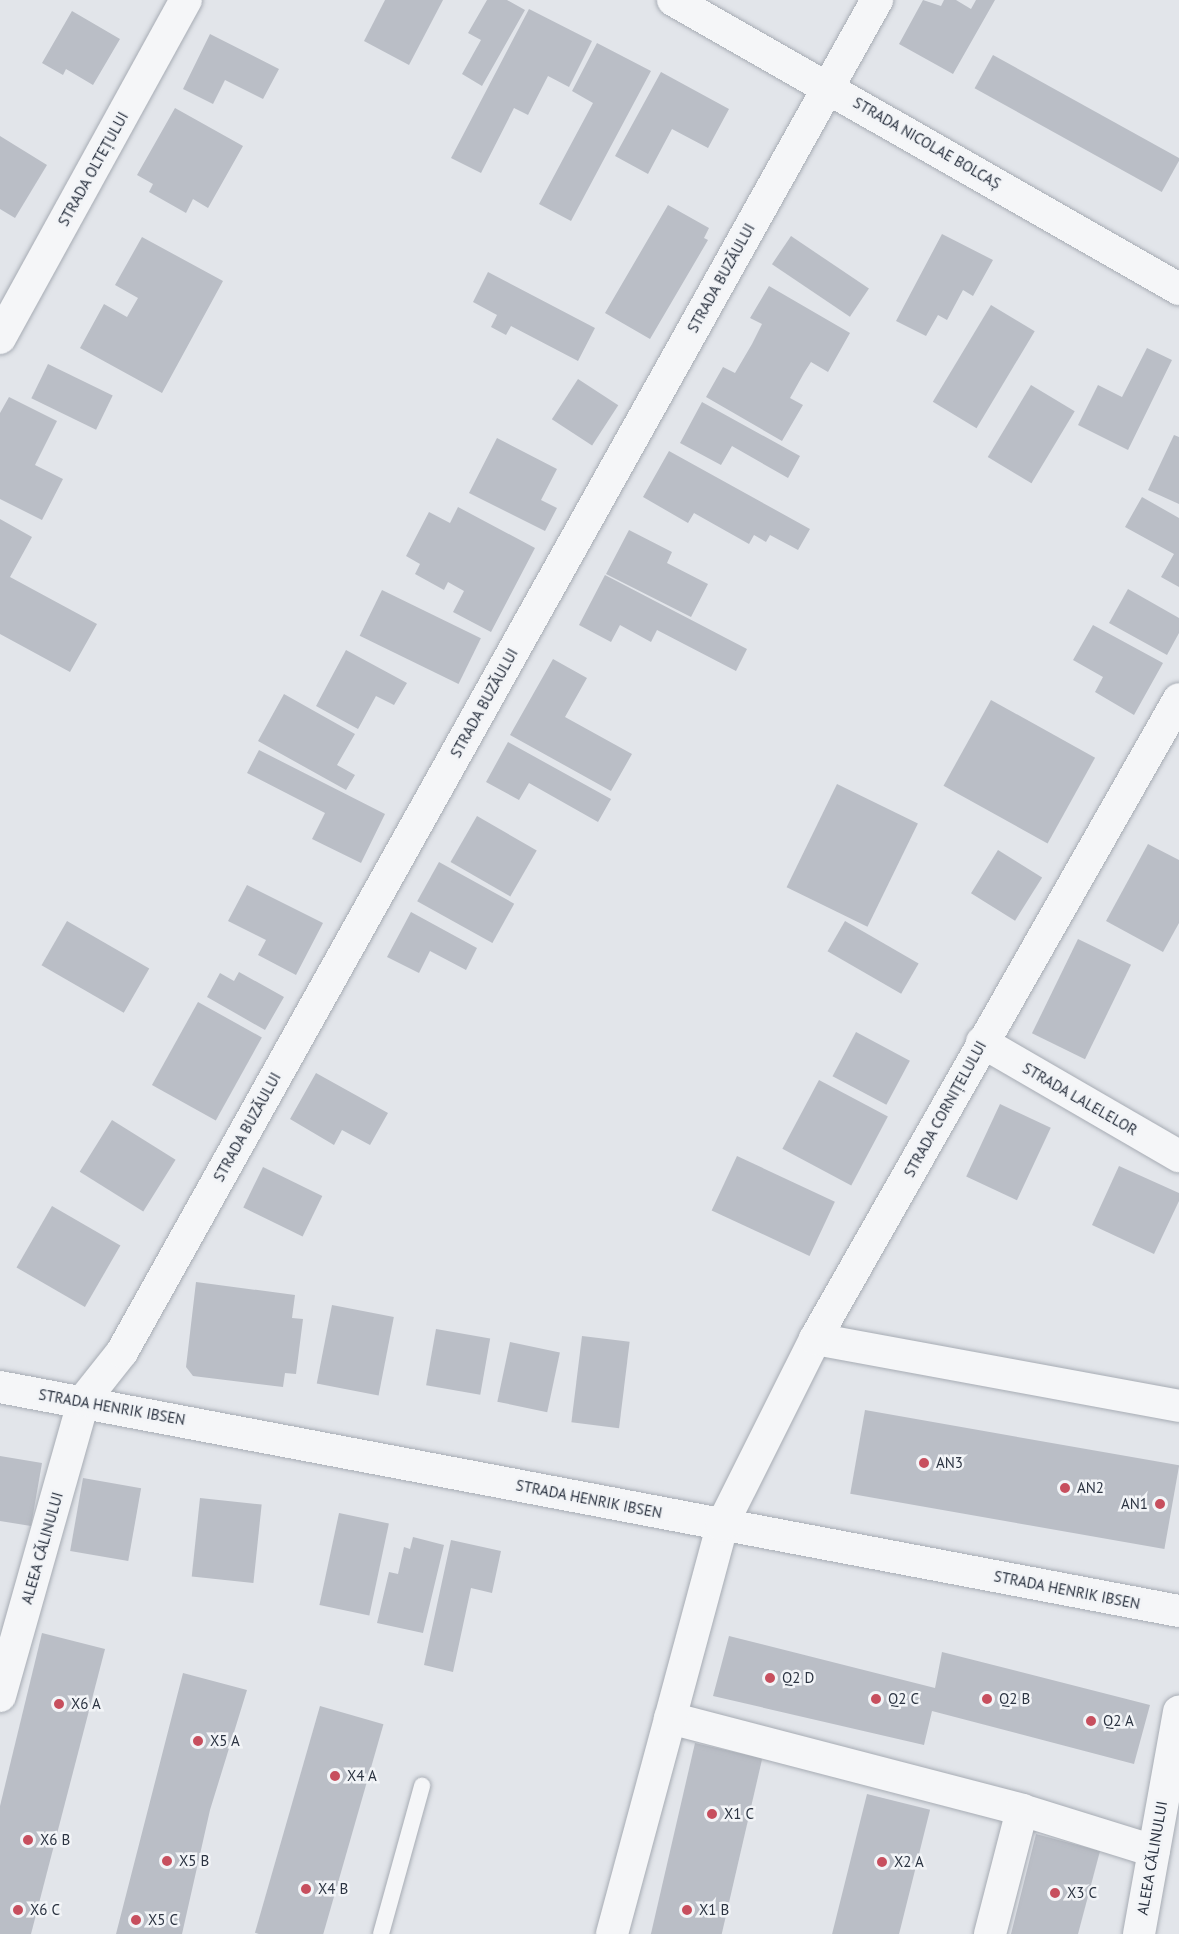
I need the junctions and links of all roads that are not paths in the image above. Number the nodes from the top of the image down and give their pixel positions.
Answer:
1 (186, 0) edge
2 (673, 0) edge
3 (878, 0) edge
4 (828, 86) junction
5 (1179, 289) edge
6 (0, 338) edge
7 (1179, 699) edge
8 (982, 1042) junction
9 (1179, 1156) edge
10 (816, 1339) junction
11 (0, 1388) edge
12 (84, 1400) junction
13 (1179, 1406) edge
14 (722, 1525) junction
15 (1179, 1611) edge
16 (0, 1696) edge
17 (1179, 1712) edge
18 (670, 1718) junction
19 (422, 1786) dead end
20 (1022, 1810) junction
21 (1154, 1851) junction
22 (381, 1934) edge
23 (612, 1934) edge
24 (990, 1934) edge
25 (1138, 1934) edge

1 - 6 street, STRADA OLTEȚULUI
2 - 4 street, STRADA NICOLAE BOLCAȘ
3 - 4 street, STRADA BUZĂULUI
4 - 5 street, STRADA NICOLAE BOLCAȘ
4 - 12 street, STRADA BUZĂULUI
7 - 8 street, STRADA CORNIȚELULUI
8 - 9 street, STRADA LALELELOR
8 - 10 street, STRADA CORNIȚELULUI
10 - 13 street
10 - 14 street, STRADA CORNIȚELULUI
11 - 12 street, STRADA HENRIK IBSEN
12 - 14 street, STRADA HENRIK IBSEN
12 - 16 street, ALEEA CĂLINULUI
14 - 15 street, STRADA HENRIK IBSEN
14 - 18 street, STRADA CORNIȚELULUI
17 - 21 street, ALEEA CĂLINULUI
18 - 20 street
18 - 23 street, STRADA CORNIȚELULUI
19 - 22 lane
20 - 21 street
20 - 24 street
21 - 25 street, ALEEA CĂLINULUI

